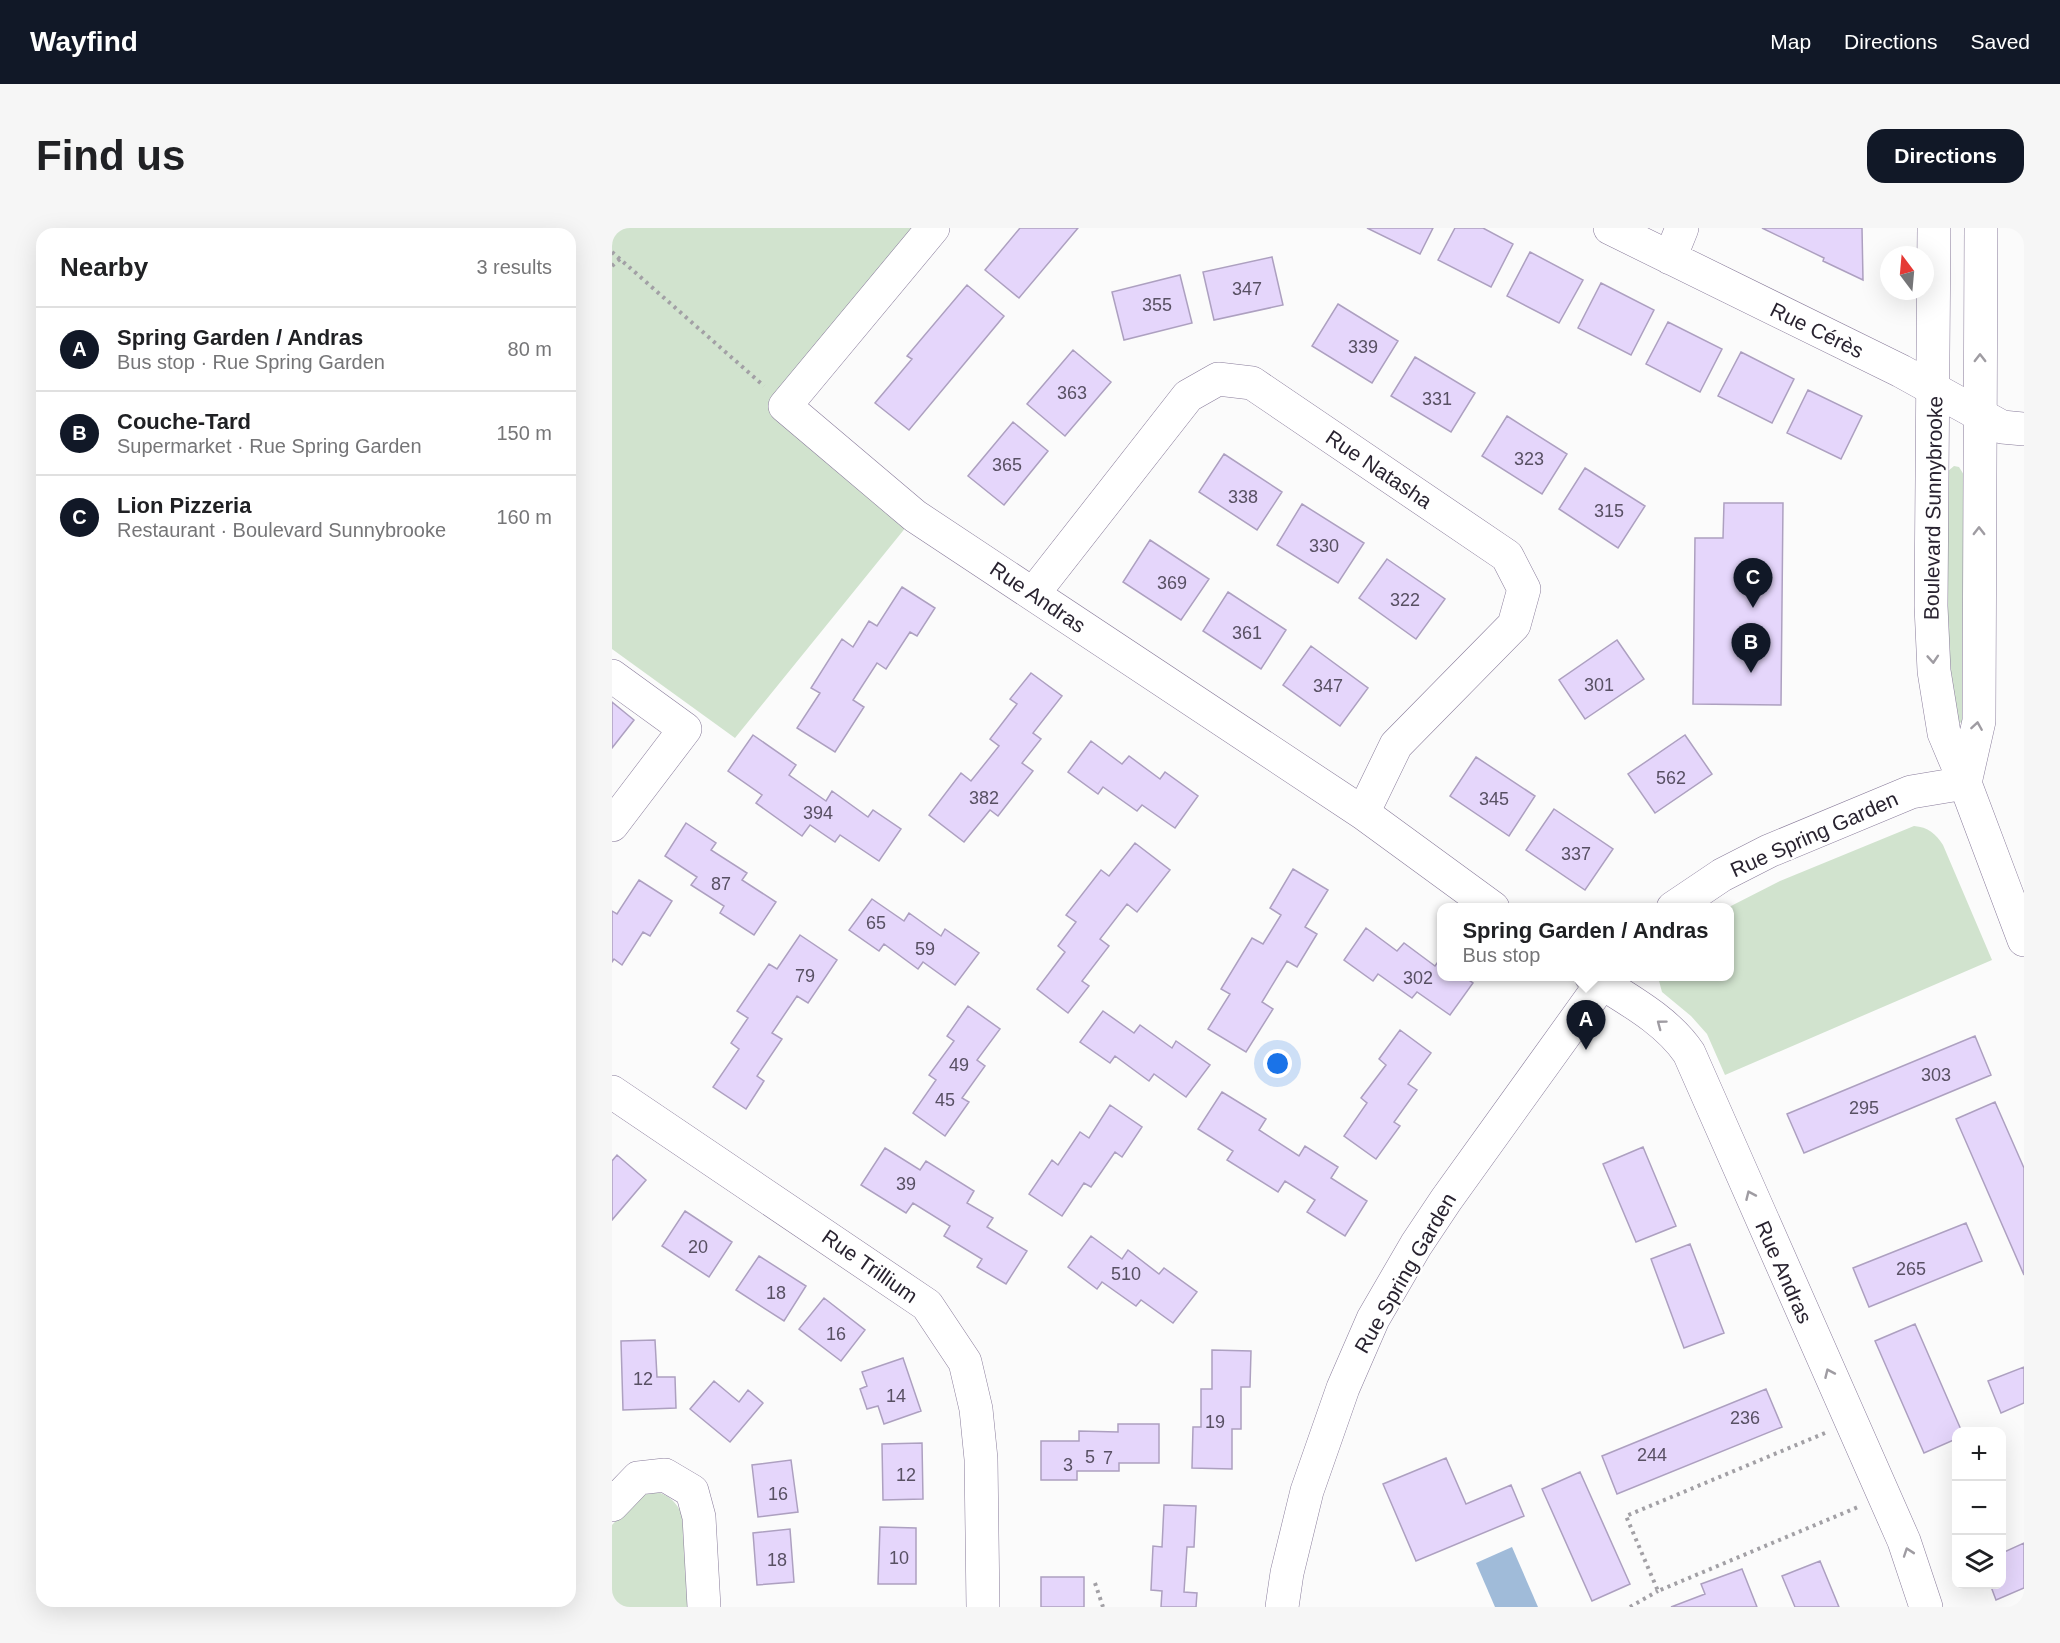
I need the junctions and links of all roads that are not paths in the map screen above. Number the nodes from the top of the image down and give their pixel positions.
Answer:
1 (933, 228) edge
2 (1610, 228) edge
3 (1682, 228) edge
4 (1934, 228) edge
5 (1981, 228) edge
6 (1670, 258) junction
7 (1934, 391) junction
8 (1980, 416) junction
9 (2024, 429) edge
10 (1033, 594) junction
11 (612, 676) edge
12 (1965, 783) junction
13 (1363, 813) junction
14 (612, 825) edge
15 (1485, 903) edge
16 (1680, 903) edge
17 (2024, 940) edge
18 (1599, 981) edge
19 (1603, 981) edge
20 (612, 1092) edge
21 (612, 1505) edge
22 (704, 1607) edge
23 (983, 1607) edge
24 (1282, 1607) edge
25 (1926, 1607) edge

1 - 10 street, Rue Andras
2 - 6 street, Rue Cérès
3 - 6 street
4 - 7 street, Boulevard Sunnybrooke
8 -> 5 street
6 - 7 street, Rue Cérès
7 - 8 street, Rue Cérès
7 -> 12 street, Boulevard Sunnybrooke
8 - 9 street, Rue Cérès
12 -> 8 street
10 - 13 street, Rue Andras
10 - 13 street, Rue Natasha
11 - 14 street
12 - 16 street, Rue Spring Garden
12 - 17 street, Boulevard Sunnybrooke
13 - 15 street, Rue Andras
18 - 24 street, Rue Spring Garden
25 -> 19 street, Rue Andras
20 - 23 street, Rue Trillium
21 - 22 street

